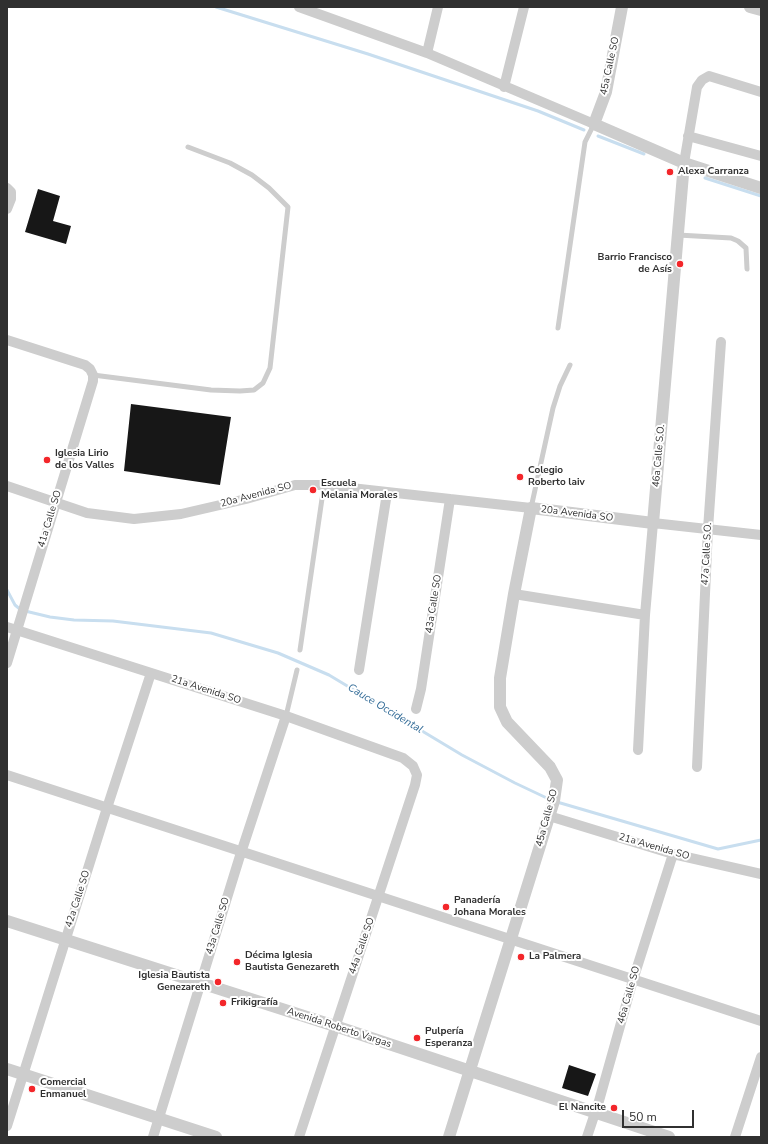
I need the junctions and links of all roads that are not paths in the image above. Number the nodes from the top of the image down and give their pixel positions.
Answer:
1 (299, 7) edge
2 (438, 7) edge
3 (524, 7) edge
4 (622, 7) edge
5 (750, 7) edge
6 (761, 10) edge
7 (427, 53) junction
8 (504, 87) junction
9 (761, 92) edge
10 (594, 124) junction
11 (688, 136) junction
12 (188, 147) dead end
13 (761, 156) edge
14 (684, 163) junction
15 (761, 188) edge
16 (9, 190) edge
17 (7, 209) edge
18 (678, 235) junction
19 (747, 269) dead end
20 (558, 328) dead end
21 (7, 340) edge
22 (721, 342) dead end
23 (570, 365) dead end
24 (93, 375) junction
25 (324, 485) junction
26 (7, 486) edge
27 (387, 493) junction
28 (450, 499) junction
29 (55, 502) junction
30 (531, 508) junction
31 (653, 523) junction
32 (708, 529) junction
33 (761, 535) edge
34 (514, 594) junction
35 (645, 615) junction
36 (7, 627) edge
37 (18, 630) junction
38 (300, 650) dead end
39 (7, 663) edge
40 (297, 670) dead end
41 (359, 670) dead end
42 (151, 673) junction
43 (416, 709) dead end
44 (286, 716) junction
45 (638, 750) dead end
46 (403, 758) joint
47 (697, 767) dead end
48 (7, 775) edge
49 (107, 808) junction
50 (549, 816) junction
51 (242, 852) junction
52 (672, 854) junction
53 (761, 874) edge
54 (379, 897) junction
55 (7, 921) edge
56 (510, 939) junction
57 (66, 940) junction
58 (633, 980) junction
59 (201, 983) junction
60 (761, 1022) edge
61 (335, 1026) junction
62 (761, 1057) edge
63 (7, 1069) edge
64 (470, 1070) junction
65 (24, 1074) junction
66 (595, 1112) junction
67 (158, 1118) junction
68 (7, 1126) edge
69 (153, 1137) edge
70 (216, 1137) edge
71 (299, 1137) edge
72 (449, 1137) edge
73 (587, 1137) edge
74 (670, 1137) edge
75 (735, 1137) edge

1 - 7 street
2 - 7 street
3 - 8 street
4 - 10 street, 45a Calle SO
5 - 6 street
7 - 8 street
8 - 10 street
9 - 11 street
10 - 14 street
10 - 20 lane
11 - 13 street
11 - 14 street
12 - 24 lane
14 - 15 street
14 - 18 street, 46a Calle S.O.
16 - 17 street
18 - 19 lane
18 - 31 street, 46a Calle S.O.
21 - 24 street
22 - 32 street, 47a Calle S.O.
23 - 30 lane
24 - 29 street, 41a Calle SO
25 - 27 street, 20a Avenida SO
25 - 29 street, 20a Avenida SO
25 - 38 lane
26 - 29 street, 20a Avenida SO
27 - 28 street, 20a Avenida SO
27 - 41 street
28 - 30 street, 20a Avenida SO
28 - 43 street, 43a Calle SO
29 - 37 street, 41a Calle SO
30 - 31 street, 20a Avenida SO
30 - 34 street, 45a Calle SO
31 - 32 street
31 - 35 street, 46a Calle S.O.
32 - 33 street
32 - 47 street, 47a Calle S.O.
34 - 35 street
34 - 50 street, 45a Calle SO
35 - 45 street, 46a Calle S.O.
36 - 37 street, 21a Avenida SO
37 - 39 street, 41a Calle SO
37 - 42 street, 21a Avenida SO
40 - 44 lane
42 - 44 street, 21a Avenida SO
42 - 49 street, 42a Calle SO
44 - 46 street, 21a Avenida SO
44 - 51 street, 43a Calle SO
46 - 54 street, 44a Calle SO
48 - 49 street
49 - 51 street
49 - 57 street, 42a Calle SO
50 - 52 street, 21a Avenida SO
50 - 56 street, 45a Calle SO
51 - 54 street
51 - 59 street, 43a Calle SO
52 - 53 street, 21a Avenida SO
52 - 58 street, 46a Calle SO
54 - 56 street
54 - 61 street, 44a Calle SO
55 - 57 street, Avenida Roberto Vargas
56 - 58 street
56 - 64 street, 45a Calle SO
57 - 59 street, Avenida Roberto Vargas
57 - 65 street, 42a Calle SO
58 - 60 street
58 - 66 street, 46a Calle SO
59 - 61 street, Avenida Roberto Vargas
59 - 67 street, 43a Calle SO
61 - 64 street, Avenida Roberto Vargas
61 - 71 street, 44a Calle SO
62 - 75 street
63 - 65 street
64 - 66 street, Avenida Roberto Vargas
64 - 72 street, 45a Calle SO
65 - 67 street
65 - 68 street, 42a Calle SO
66 - 73 street, 46a Calle SO
66 - 74 street, Avenida Roberto Vargas
67 - 69 street, 43a Calle SO
67 - 70 street

